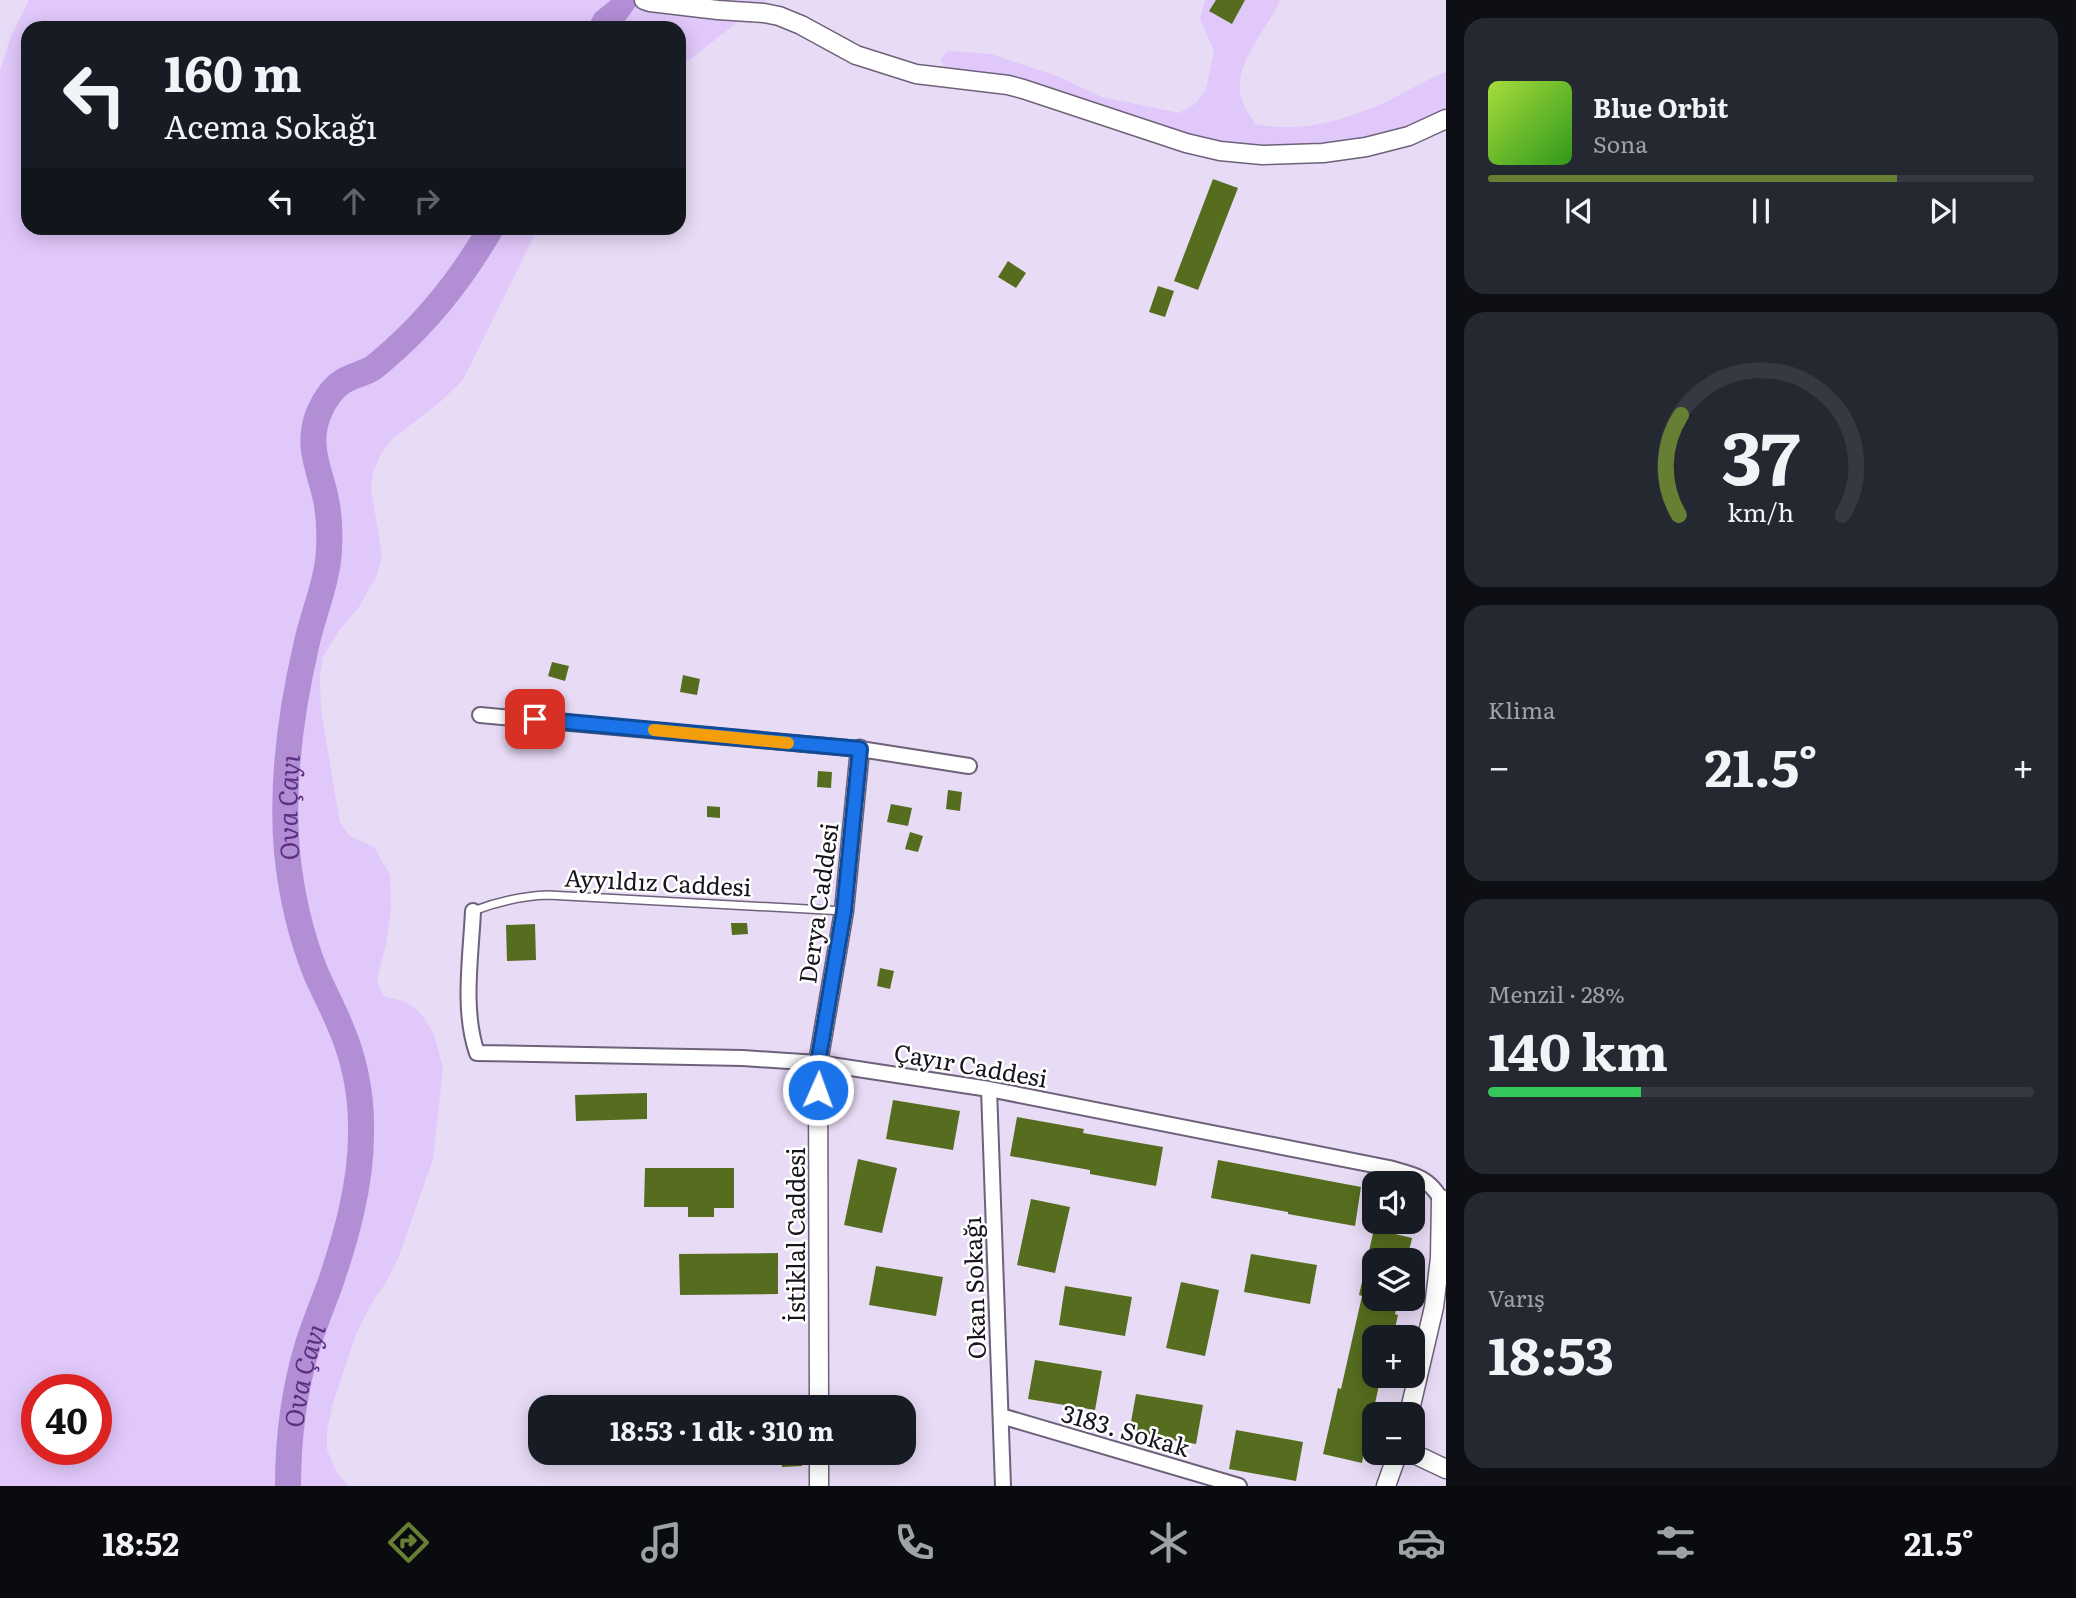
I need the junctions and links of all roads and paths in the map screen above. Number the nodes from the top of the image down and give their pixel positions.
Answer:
1 (647, 1) edge
2 (1446, 119) edge
3 (481, 715) dead end
4 (860, 749) junction
5 (969, 766) dead end
6 (473, 911) joint
7 (844, 911) junction
8 (818, 1063) junction
9 (989, 1088) junction
10 (1441, 1199) joint
11 (819, 1395) edge
12 (1412, 1402) edge
13 (1001, 1416) junction
14 (1425, 1459) edge
15 (819, 1465) edge
16 (1393, 1465) edge
17 (1446, 1469) edge
18 (819, 1486) edge
19 (1003, 1486) edge
20 (1239, 1486) edge
21 (1386, 1486) edge

1 - 2 street
3 - 4 street
4 - 5 street
4 - 7 street, Derya Caddesi
6 - 7 lane, Ayyıldız Caddesi
6 - 8 street, Çayır Caddesi
7 - 8 street, Derya Caddesi
8 - 9 street, Çayır Caddesi
8 - 11 street, İstiklal Caddesi
9 - 10 street, Çayır Caddesi
9 - 13 street, Okan Sokağı
10 - 12 street
13 - 19 street, Okan Sokağı
13 - 20 street, 3183. Sokak
14 - 17 street
15 - 18 street
16 - 21 street

